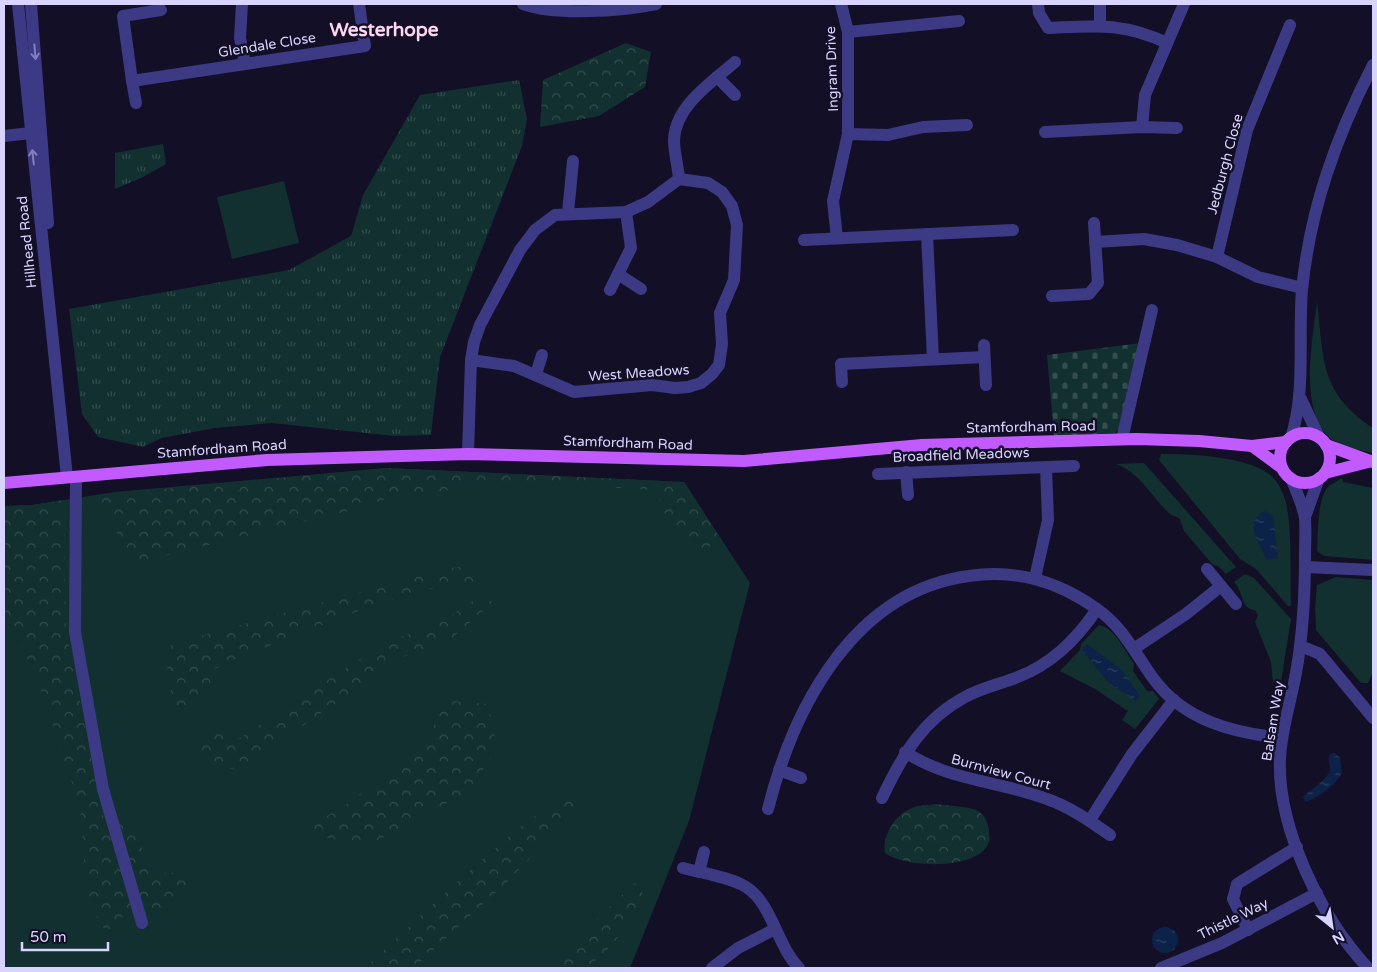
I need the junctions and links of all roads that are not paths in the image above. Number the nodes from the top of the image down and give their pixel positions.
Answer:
1 (31, 4) edge
2 (242, 4) edge
3 (359, 4) edge
4 (523, 4) edge
5 (656, 4) edge
6 (841, 4) edge
7 (1038, 4) edge
8 (1100, 4) edge
9 (1184, 4) edge
10 (20, 8) edge
11 (162, 10) dead end
12 (959, 21) dead end
13 (1290, 24) dead end
14 (1100, 26) junction
15 (848, 32) junction
16 (1167, 43) junction
17 (735, 62) dead end
18 (245, 64) junction
19 (1373, 65) edge
20 (717, 77) junction
21 (132, 81) junction
22 (734, 95) dead end
23 (136, 103) dead end
24 (41, 121) junction
25 (966, 125) dead end
26 (1142, 127) junction
27 (1177, 128) dead end
28 (1045, 132) dead end
29 (31, 133) junction
30 (848, 134) junction
31 (4, 136) edge
32 (43, 142) junction
33 (573, 161) dead end
34 (679, 179) junction
35 (626, 212) junction
36 (568, 213) junction
37 (1094, 223) dead end
38 (1013, 230) dead end
39 (928, 234) junction
40 (837, 238) junction
41 (804, 240) dead end
42 (1095, 242) junction
43 (1217, 257) junction
44 (618, 274) junction
45 (1302, 288) junction
46 (641, 289) dead end
47 (610, 290) dead end
48 (1052, 296) dead end
49 (1152, 310) dead end
50 (542, 355) dead end
51 (933, 359) junction
52 (471, 360) junction
53 (536, 374) junction
54 (842, 382) dead end
55 (986, 386) dead end
56 (59, 397) junction
57 (1300, 397) junction
58 (1122, 440) junction
59 (1289, 440) junction
60 (1323, 441) junction
61 (1252, 446) junction
62 (468, 454) junction
63 (1372, 462) edge
64 (1074, 466) dead end
65 (1046, 467) junction
66 (1282, 468) junction
67 (906, 472) junction
68 (878, 474) dead end
69 (1322, 475) junction
70 (71, 477) junction
71 (1291, 478) junction
72 (4, 483) edge
73 (908, 495) dead end
74 (1304, 517) junction
75 (1304, 567) junction
76 (1207, 569) dead end
77 (1373, 570) edge
78 (1035, 578) junction
79 (1221, 586) junction
80 (1236, 604) dead end
81 (1097, 609) junction
82 (1301, 646) junction
83 (1135, 648) junction
84 (1174, 700) junction
85 (1373, 718) edge
86 (1282, 738) junction
87 (905, 752) junction
88 (779, 770) junction
89 (801, 778) dead end
90 (882, 798) dead end
91 (768, 809) dead end
92 (1090, 820) junction
93 (1110, 835) dead end
94 (1297, 847) junction
95 (704, 852) dead end
96 (683, 868) dead end
97 (699, 872) junction
98 (1317, 893) junction
99 (142, 923) dead end
100 (775, 929) junction
101 (1248, 930) junction
102 (1368, 963) edge
103 (712, 968) edge
104 (799, 968) edge
105 (1161, 968) edge

1 -> 24 street
2 - 18 street
3 - 18 street, Glendale Close
4 - 5 street
6 - 15 street, Ingram Drive
7 - 14 street
8 - 14 street
9 - 16 street
10 - 29 street, Hillhead Road
11 - 21 street
12 - 15 street
13 - 43 street, Jedburgh Close
14 - 16 street
15 - 30 street, Ingram Drive
16 - 26 street
17 - 20 street
18 - 21 street, Glendale Close
19 - 45 street
20 - 22 street
20 - 34 street
21 - 23 street
24 - 29 street
24 - 32 street
25 - 30 street
26 - 27 street
26 - 28 street
29 - 31 street
29 - 32 street
56 -> 29 street, Hillhead Road
30 - 40 street, Ingram Drive
32 - 56 street
33 - 36 street
34 - 35 street
34 - 53 street, West Meadows
35 - 36 street
35 - 44 street
36 - 52 street
37 - 42 street
38 - 39 street
39 - 40 street
39 - 51 street
40 - 41 street
42 - 43 street
42 - 48 street
43 - 45 street
44 - 46 street
44 - 47 street
45 - 57 street
49 - 58 street
50 - 53 street
51 - 54 street
51 - 55 street
52 - 53 street, West Meadows
52 - 62 street
56 - 70 street, Hillhead Road
57 - 59 street
57 - 60 street
58 - 61 main road, Stamfordham Road
58 - 62 main road, Stamfordham Road
59 - 60 main road
59 - 61 main road, Stamfordham Road
59 - 66 main road
60 - 63 main road
60 - 69 main road
61 - 66 main road
62 - 70 main road, Stamfordham Road
63 - 69 main road
64 - 65 street, Broadfield Meadows
65 - 67 street, Broadfield Meadows
65 - 78 street, Broadfield Meadows
66 - 71 main road
67 - 68 street, Broadfield Meadows
67 - 73 street
69 - 71 main road
69 - 74 street, Balsam Way
70 - 72 main road, Stamfordham Road
70 - 99 street, Hillhead Road
71 - 74 street, Balsam Way
74 - 75 street, Balsam Way
75 - 77 street
75 - 82 street, Balsam Way
76 - 79 street
78 - 81 street
78 - 88 street
79 - 80 street
79 - 83 street
81 - 83 street
81 - 87 street
82 - 85 street
82 - 86 street, Balsam Way
83 - 84 street
84 - 86 street
84 - 92 street
86 - 94 street, Balsam Way
87 - 90 street
87 - 92 street, Burnview Court
88 - 89 street
88 - 91 street
92 - 93 street, Burnview Court
94 - 98 street, Balsam Way
94 - 101 street
95 - 97 street
96 - 97 street
97 - 100 street
98 - 101 street, Thistle Way
98 - 102 street, Balsam Way
100 - 103 street
100 - 104 street
101 - 105 street, Thistle Way

